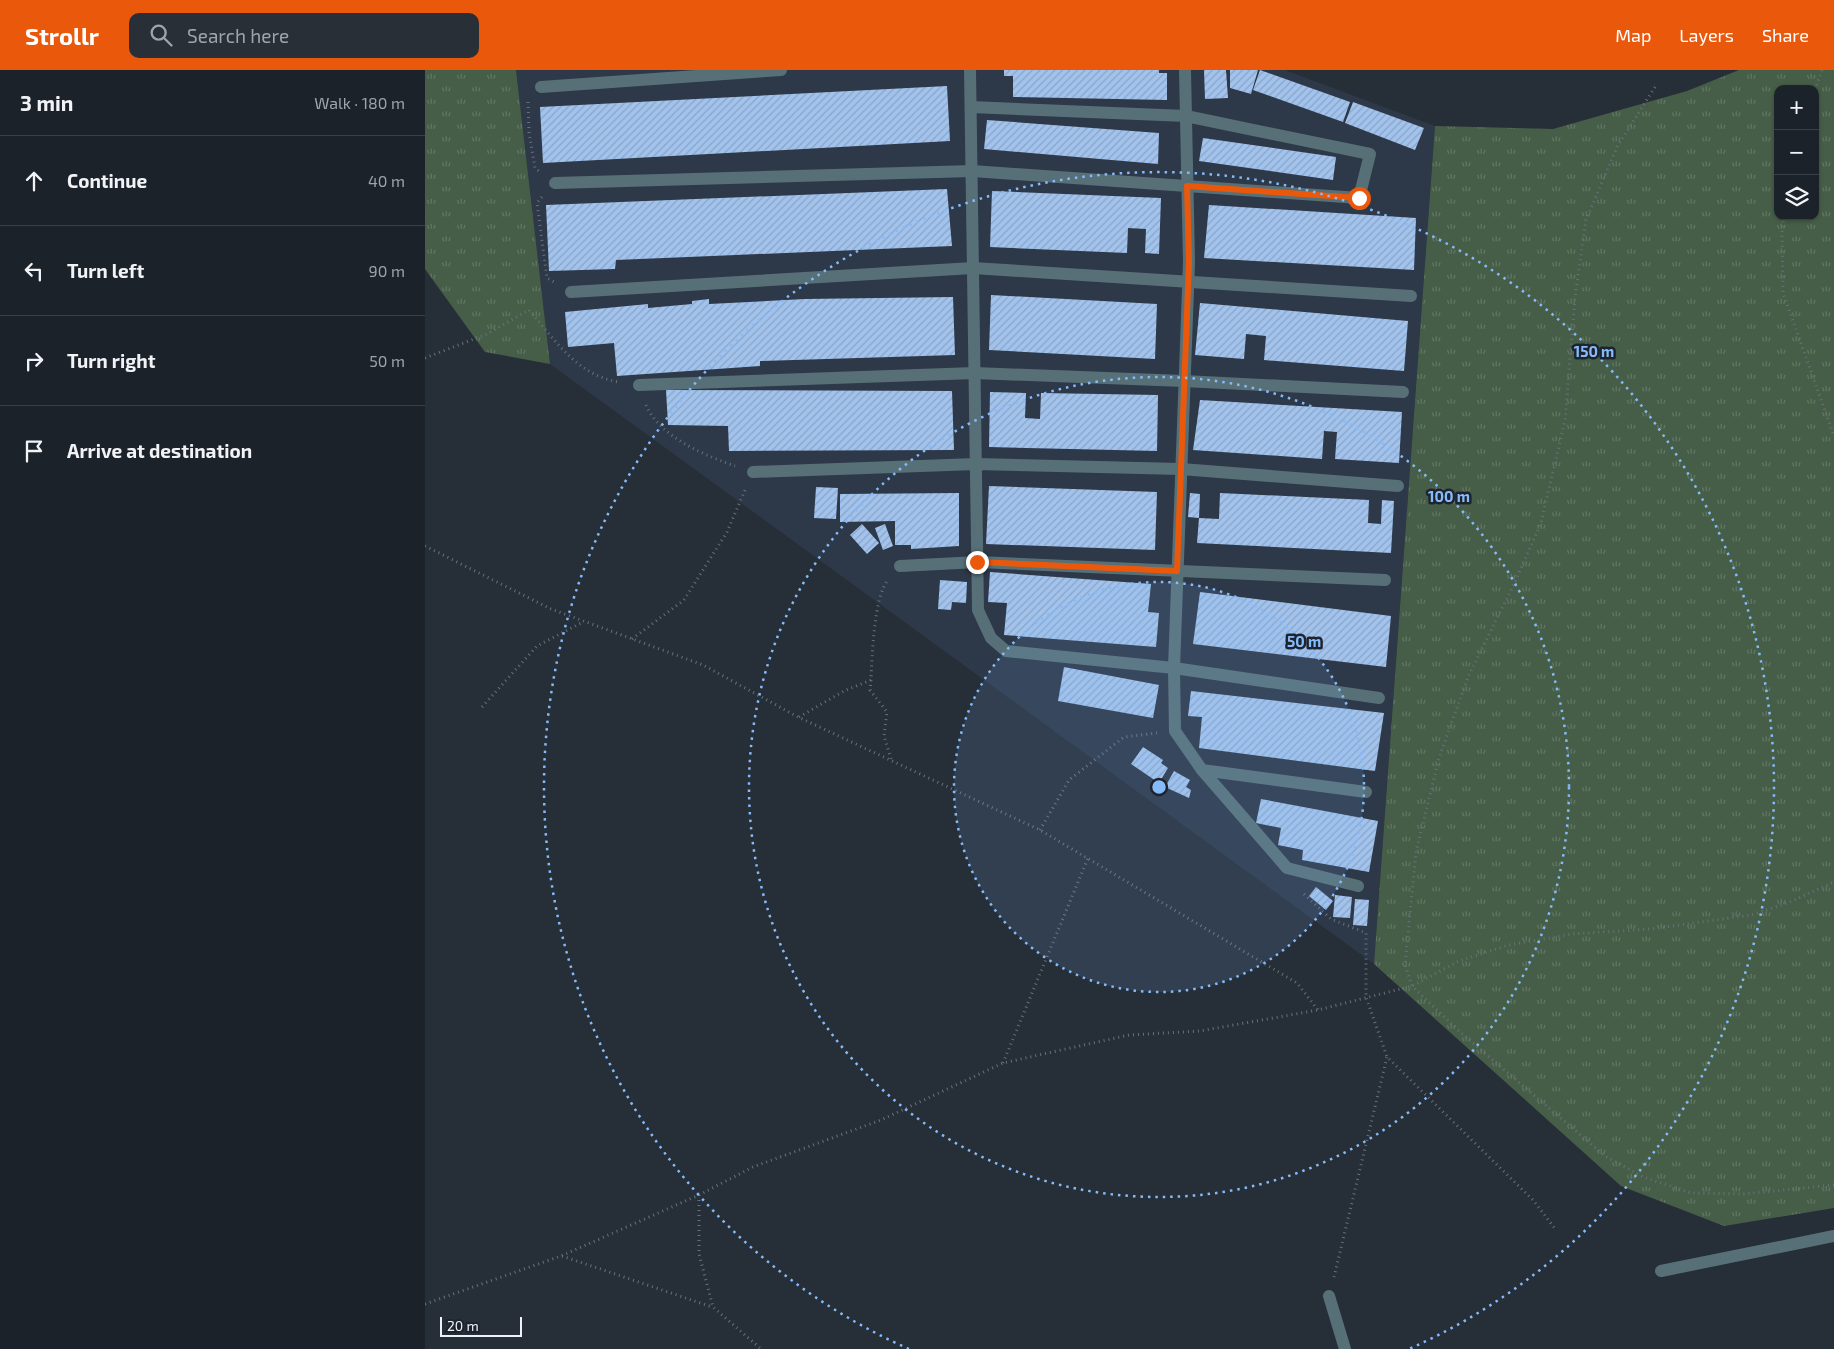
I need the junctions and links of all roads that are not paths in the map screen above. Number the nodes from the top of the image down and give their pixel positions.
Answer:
1 (781, 70) edge
2 (970, 70) edge
3 (1185, 70) edge
4 (541, 87) dead end
5 (971, 107) junction
6 (1186, 116) junction
7 (972, 171) junction
8 (555, 183) dead end
9 (1187, 186) junction
10 (973, 268) junction
11 (1188, 282) junction
12 (571, 292) dead end
13 (1411, 296) dead end
14 (975, 373) junction
15 (1184, 380) junction
16 (639, 385) road end
17 (1403, 392) dead end
18 (976, 464) junction
19 (1181, 470) junction
20 (753, 472) road end
21 (1398, 486) dead end
22 (977, 562) junction
23 (899, 566) road end
24 (1177, 571) junction
25 (1385, 580) dead end
26 (1174, 668) junction
27 (1379, 698) dead end
28 (1202, 770) junction
29 (1366, 792) dead end
30 (1358, 886) dead end
31 (1834, 1236) edge
32 (1661, 1271) dead end
33 (1329, 1296) road end
34 (1345, 1349) edge

1 - 4 lane
2 - 5 lane
3 - 6 lane
5 - 6 lane
5 - 7 lane
6 - 9 lane
6 - 9 lane
7 - 8 lane
7 - 9 lane
7 - 10 lane
9 - 11 lane
10 - 11 lane
10 - 12 lane
10 - 14 lane
11 - 13 lane
11 - 15 lane
14 - 15 lane
14 - 16 lane
14 - 18 lane
15 - 17 lane
15 - 19 lane
18 - 19 lane
18 - 20 lane
18 - 22 lane
19 - 21 lane
19 - 24 lane
22 - 23 lane
22 - 24 lane
22 - 26 lane
24 - 25 lane
24 - 26 lane
26 - 27 lane
26 - 28 lane
28 - 29 lane
28 - 30 lane
31 - 32 lane
33 - 34 lane

